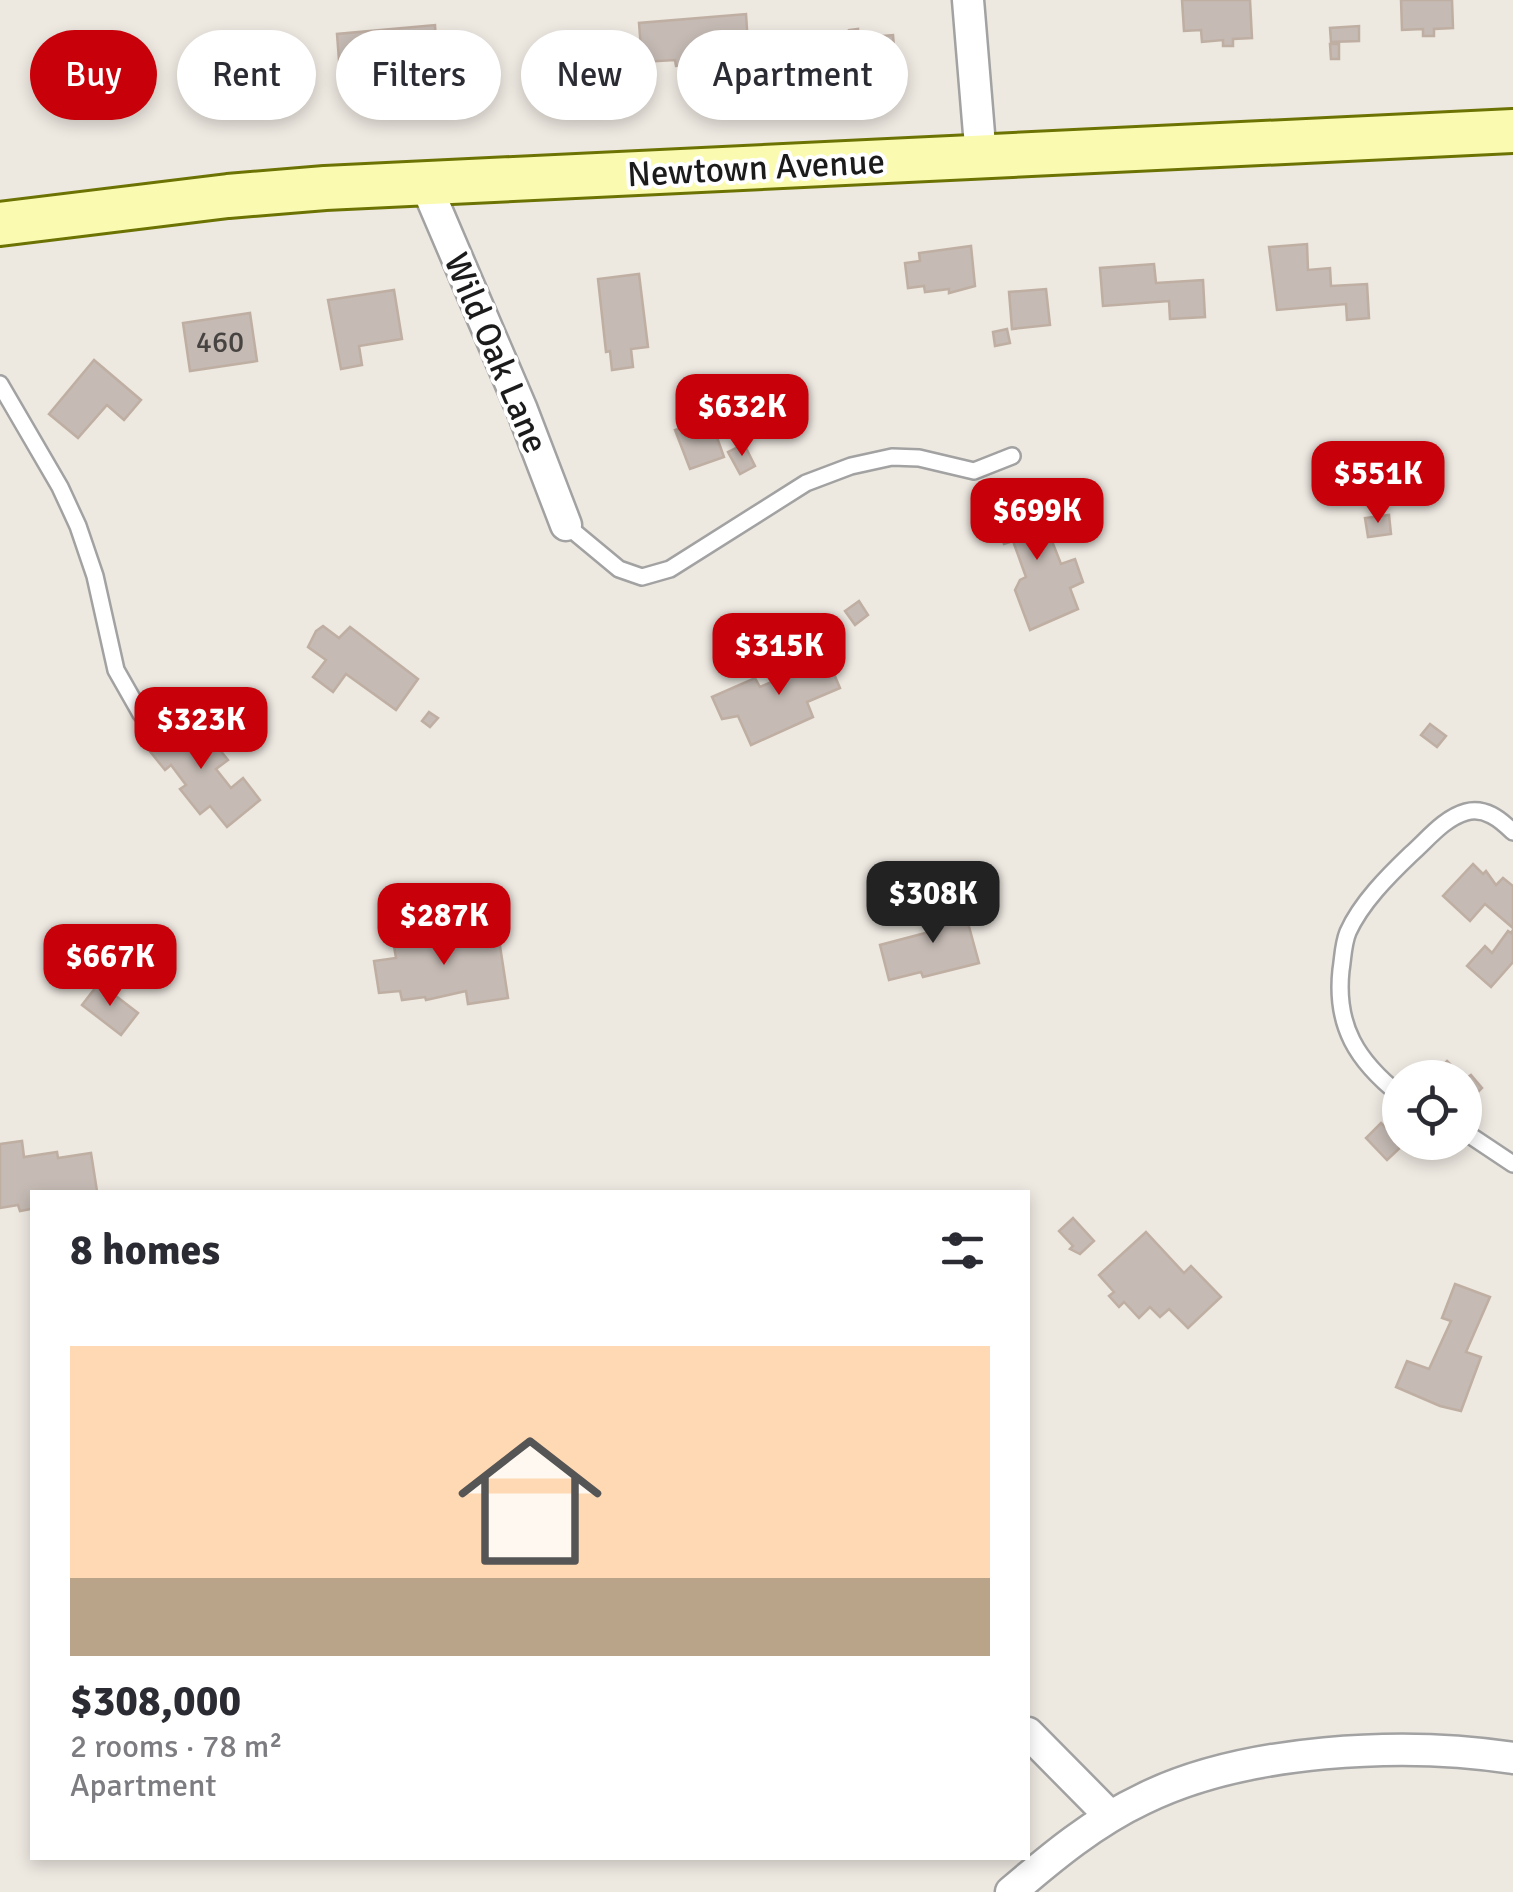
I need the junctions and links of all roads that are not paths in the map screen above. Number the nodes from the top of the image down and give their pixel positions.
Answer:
1 (968, 0) edge
2 (1513, 131) edge
3 (981, 158) junction
4 (425, 183) junction
5 (0, 224) edge
6 (0, 384) edge
7 (1012, 456) dead end
8 (566, 525) joint
9 (141, 714) dead end
10 (1513, 832) edge
11 (1382, 1081) edge
12 (1482, 1143) edge
13 (1513, 1164) edge
14 (1030, 1735) edge
15 (1513, 1758) edge
16 (1110, 1816) junction
17 (1011, 1892) edge

1 - 3 street
2 - 3 street, Newtown Avenue
3 - 4 street, Newtown Avenue
4 - 5 street, Newtown Avenue
4 - 8 street, Wild Oak Lane
6 - 9 lane
7 - 8 lane
10 - 11 lane
12 - 13 lane
14 - 16 street
15 - 16 street
16 - 17 street

